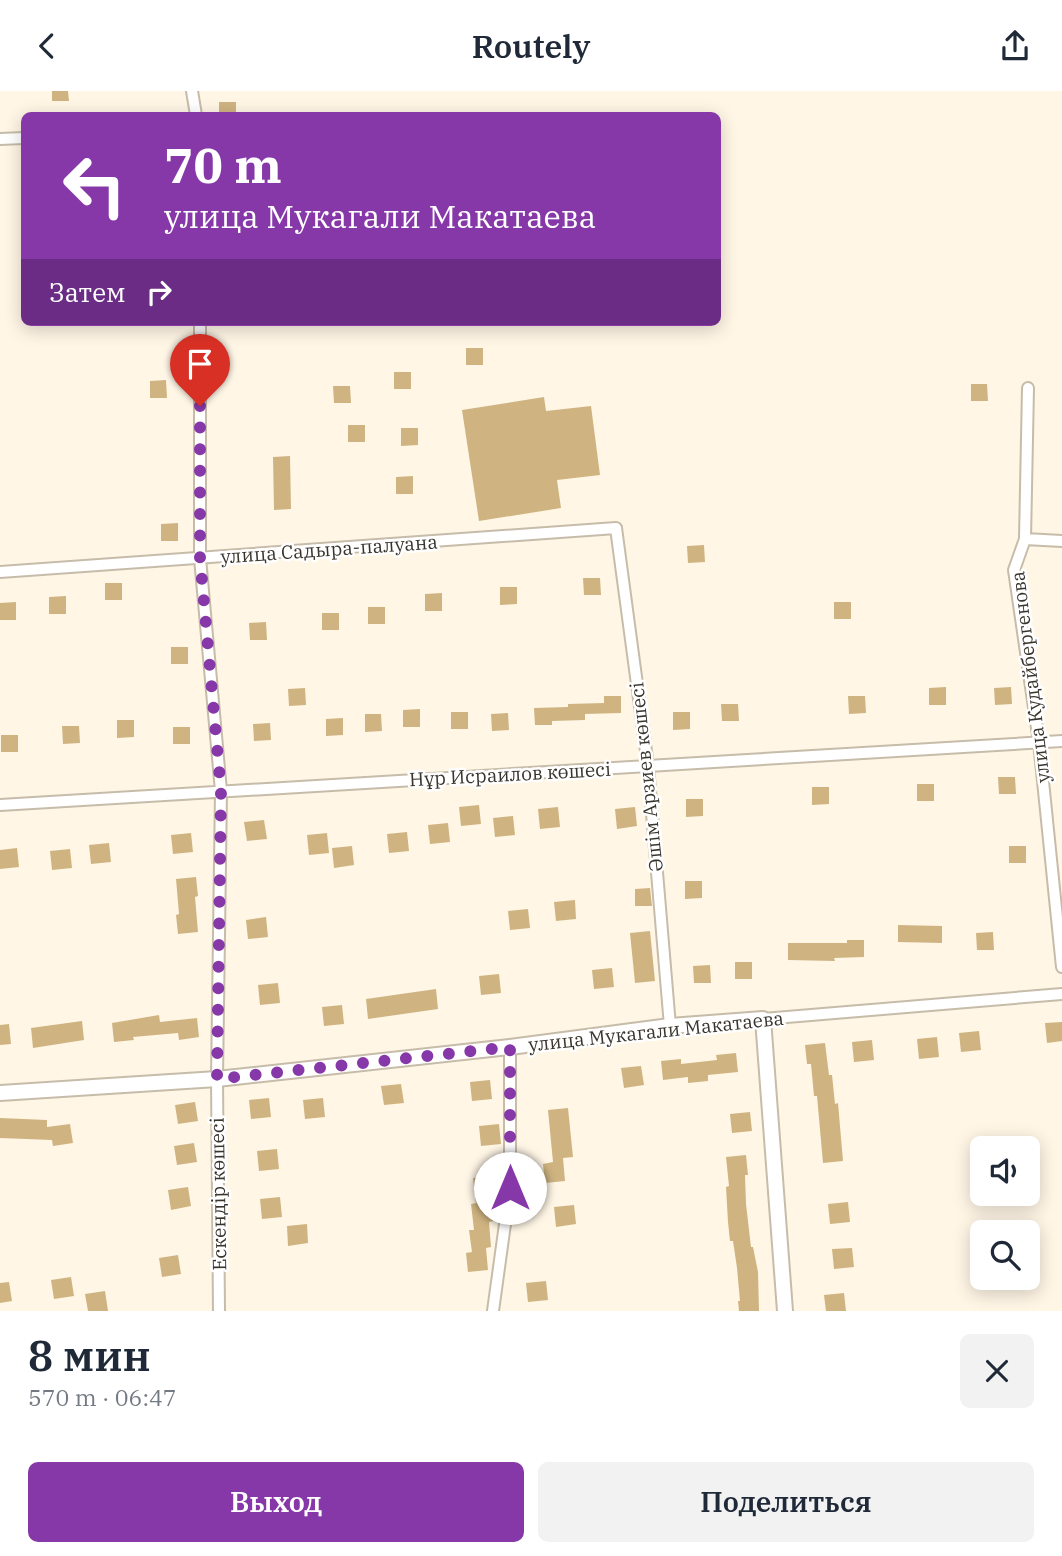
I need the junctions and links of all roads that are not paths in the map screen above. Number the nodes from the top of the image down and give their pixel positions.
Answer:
1 (192, 91) edge
2 (196, 112) edge
3 (21, 138) edge
4 (0, 139) edge
5 (200, 326) edge
6 (1028, 388) dead end
7 (616, 529) joint
8 (1025, 539) junction
9 (1062, 541) edge
10 (200, 558) junction
11 (0, 572) edge
12 (1062, 741) edge
13 (1039, 742) junction
14 (648, 766) junction
15 (221, 791) junction
16 (0, 805) edge
17 (1062, 967) edge
18 (1062, 993) edge
19 (763, 1019) junction
20 (670, 1026) junction
21 (510, 1047) junction
22 (217, 1079) junction
23 (0, 1093) edge
24 (219, 1311) edge
25 (493, 1311) edge
26 (785, 1311) edge

1 - 2 street
3 - 4 street
5 - 10 street, Ескендір көшесі
6 - 8 street, улица Кудайбергенова
7 - 10 street, улица Садыра-палуана
7 - 14 street, Әшім Арзиев көшесі
8 - 9 street
8 - 13 street, улица Кудайбергенова
10 - 11 street, улица Садыра-палуана
10 - 15 street, Ескендір көшесі
12 - 13 street, Нұр Исраилов көшесі
13 - 14 street, Нұр Исраилов көшесі
13 - 17 street, улица Кудайбергенова
14 - 15 street, Нұр Исраилов көшесі
14 - 20 street, Әшім Арзиев көшесі
15 - 16 street, Нұр Исраилов көшесі
15 - 22 street, Ескендір көшесі
18 - 19 street, улица Мукагали Макатаева
19 - 20 street, улица Мукагали Макатаева
19 - 26 street
20 - 21 street, улица Мукагали Макатаева
21 - 22 street, улица Мукагали Макатаева
21 - 25 street
22 - 23 street, улица Мукагали Макатаева
22 - 24 street, Ескендір көшесі

